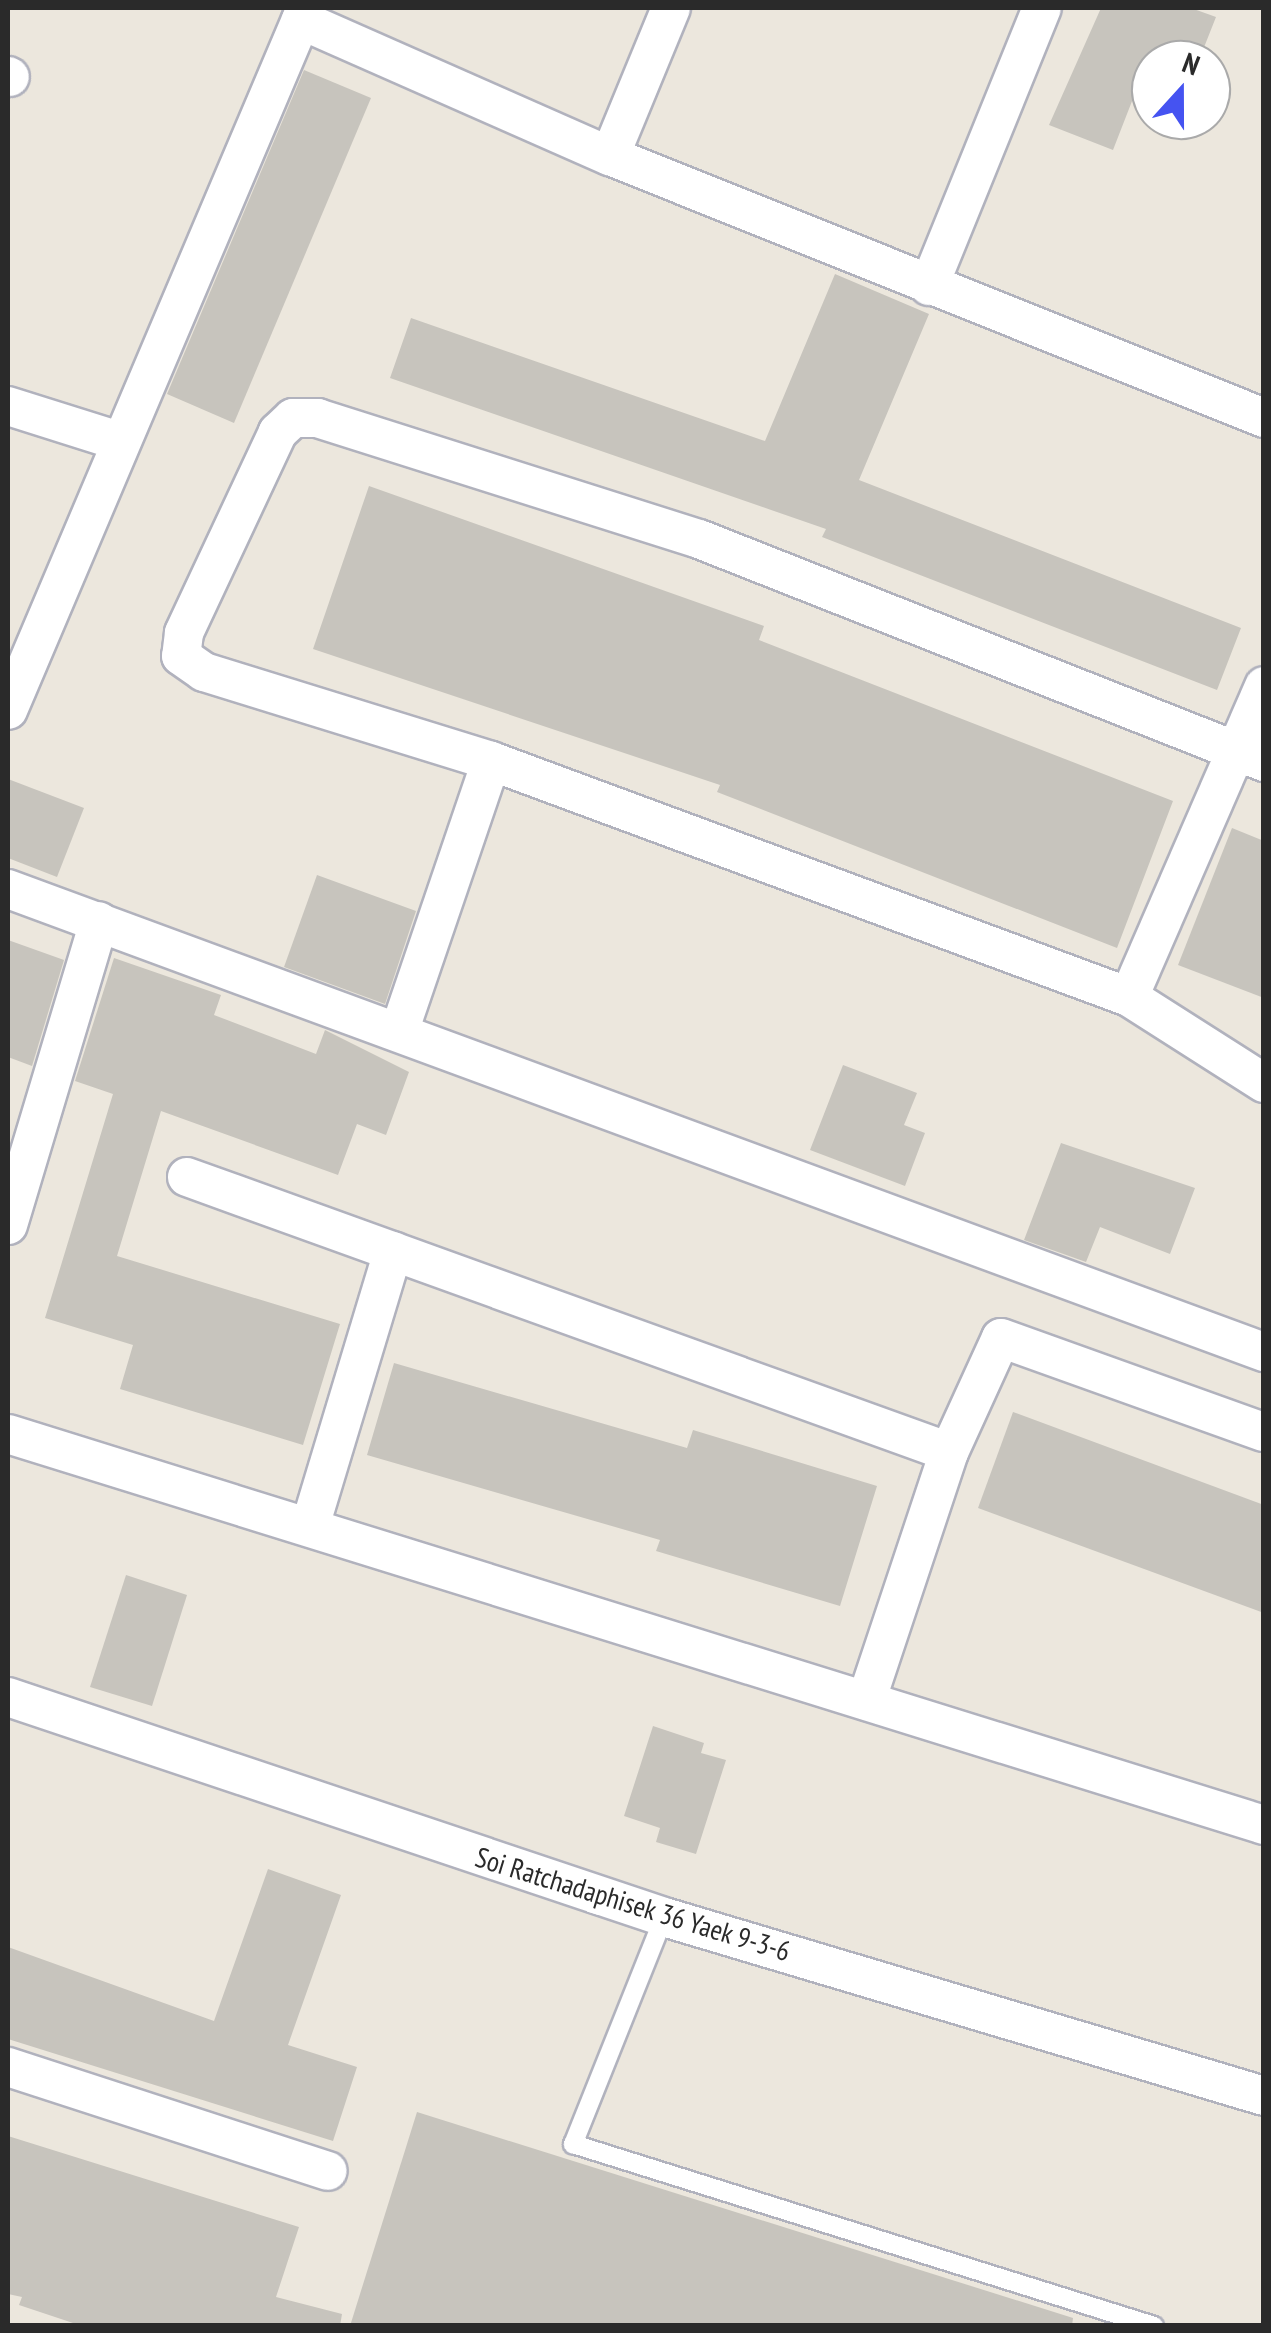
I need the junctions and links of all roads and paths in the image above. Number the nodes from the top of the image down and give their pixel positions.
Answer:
1 (671, 8) edge
2 (1042, 8) edge
3 (304, 14) edge
4 (610, 156) junction
5 (929, 286) junction
6 (1259, 404) edge
7 (8, 406) edge
8 (119, 441) junction
9 (1264, 686) edge
10 (8, 710) edge
11 (1249, 757) edge
12 (491, 761) junction
13 (8, 889) edge
14 (100, 921) junction
15 (1128, 997) junction
16 (400, 1029) junction
17 (1264, 1082) edge
18 (187, 1178) dead end
19 (8, 1224) edge
20 (393, 1250) junction
21 (1264, 1352) edge
22 (1264, 1432) edge
23 (8, 1434) edge
24 (949, 1452) junction
25 (311, 1523) junction
26 (8, 1697) edge
27 (866, 1701) junction
28 (1264, 1825) edge
29 (664, 1917) junction
30 (8, 2068) edge
31 (1264, 2096) edge
32 (328, 2170) dead end
33 (1154, 2326) edge

1 - 4 street
2 - 5 street
3 - 4 street
3 - 8 street
4 - 5 street
5 - 6 street
7 - 8 street
8 - 10 street
9 - 11 street
11 - 12 street
11 - 15 street
12 - 15 street
12 - 16 street
13 - 14 street
14 - 16 street
14 - 19 street
15 - 17 street
16 - 21 street
18 - 20 street
20 - 24 street
20 - 25 street
22 - 24 street
23 - 25 street
24 - 27 street
25 - 27 street
26 - 29 street, Soi Ratchadaphisek 36 Yaek 9-3-6
27 - 28 street
29 - 31 street, Soi Ratchadaphisek 36 Yaek 9-3-6
29 - 33 lane
30 - 32 street

